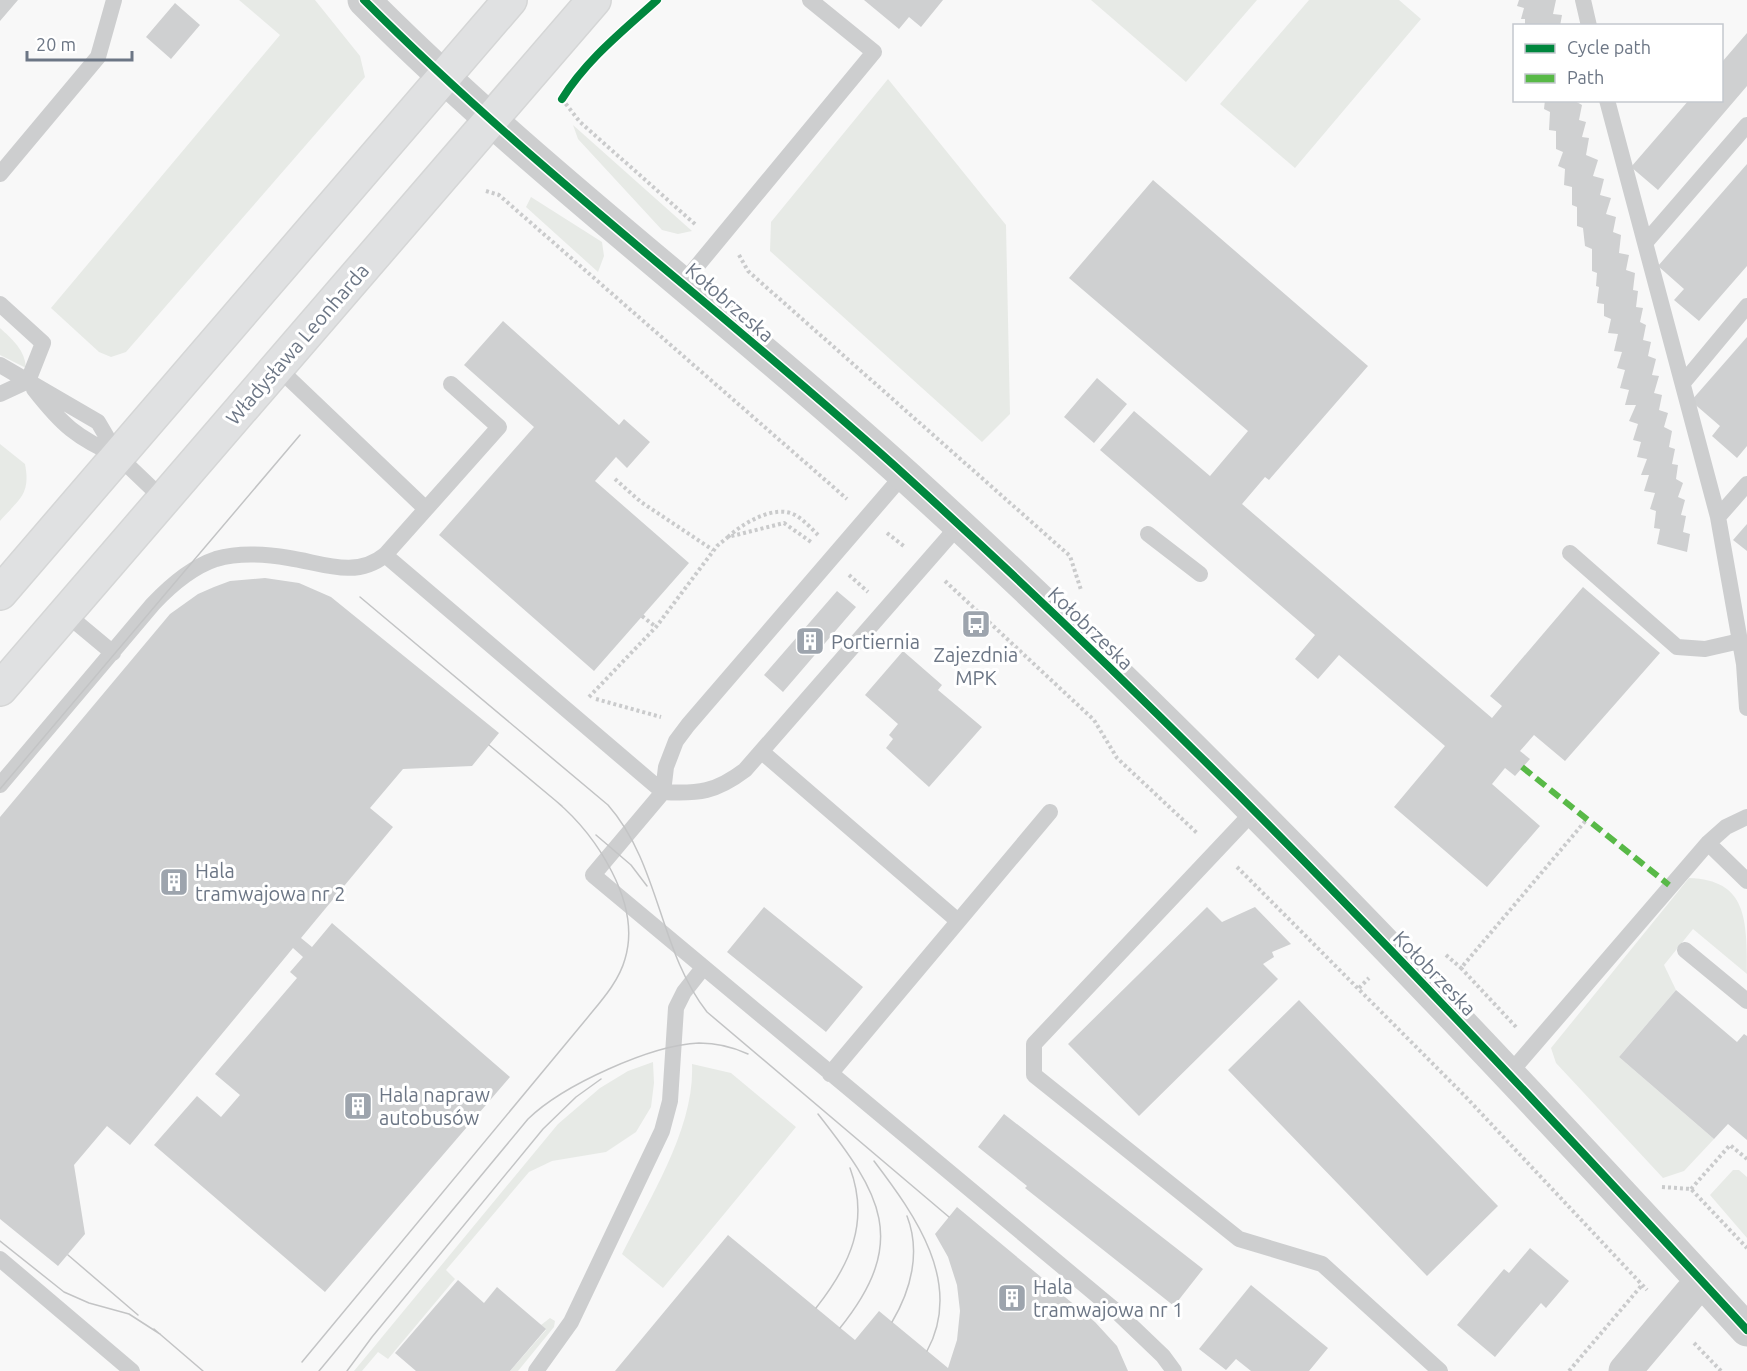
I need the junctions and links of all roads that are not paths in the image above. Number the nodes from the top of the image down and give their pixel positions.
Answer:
1 (114, 0) edge
2 (364, 0) edge
3 (510, 0) edge
4 (594, 0) edge
5 (810, 0) edge
6 (1583, 0) edge
7 (1589, 24) edge
8 (444, 77) junction
9 (1608, 102) edge
10 (490, 120) junction
11 (1747, 125) edge
12 (0, 174) edge
13 (1645, 243) junction
14 (683, 283) junction
15 (0, 304) edge
16 (1747, 306) edge
17 (0, 365) edge
18 (277, 367) junction
19 (28, 381) junction
20 (1683, 383) junction
21 (451, 384) dead end
22 (0, 394) edge
23 (118, 456) junction
24 (904, 474) junction
25 (1747, 484) edge
26 (163, 500) junction
27 (426, 509) junction
28 (1718, 518) junction
29 (958, 525) junction
30 (1148, 534) dead end
31 (1570, 553) dead end
32 (385, 555) junction
33 (1200, 574) dead end
34 (0, 593) edge
35 (65, 613) junction
36 (1740, 641) junction
37 (113, 653) junction
38 (1746, 663) edge
39 (0, 689) edge
40 (1747, 708) edge
41 (762, 752) junction
42 (0, 785) edge
43 (663, 792) junction
44 (1050, 812) dead end
45 (1253, 812) junction
46 (1747, 817) edge
47 (1708, 843) junction
48 (1747, 881) edge
49 (958, 921) junction
50 (1685, 950) dead end
51 (703, 968) junction
52 (1747, 1001) edge
53 (830, 1074) junction
54 (1509, 1074) junction
55 (0, 1259) edge
56 (1701, 1281) junction
57 (1747, 1330) edge
58 (132, 1371) edge
59 (536, 1371) edge
60 (1174, 1371) edge
61 (1440, 1371) edge
62 (1625, 1371) edge

1 - 12 lane
2 - 8 street, Kołobrzeska
3 - 8 main road
4 - 10 main road, Władysława Leonharda
5 - 14 lane
6 - 7 lane
8 - 10 street, Kołobrzeska
8 - 23 main road
9 - 13 lane
10 - 14 street, Kołobrzeska
10 - 18 main road, Władysława Leonharda
11 - 13 lane
13 - 20 lane
14 - 24 street, Kołobrzeska
15 - 19 lane
16 - 20 lane
17 - 19 lane
18 - 26 main road, Władysława Leonharda
18 - 27 lane
19 - 22 lane
19 - 23 lane
19 - 23 lane
20 - 28 lane
21 - 27 lane
23 - 26 lane
23 - 34 main road
24 - 29 street, Kołobrzeska
24 - 43 lane
25 - 28 lane
26 - 35 main road, Władysława Leonharda
27 - 32 lane
28 - 36 lane
29 - 41 lane
29 - 45 street, Kołobrzeska
30 - 33 lane
31 - 36 lane
32 - 37 lane
32 - 43 lane
35 - 37 lane
35 - 39 main road, Władysława Leonharda
36 - 38 lane
37 - 42 lane
38 - 40 lane
41 - 43 lane
41 - 49 lane
43 - 51 lane
44 - 49 lane
45 - 54 street, Kołobrzeska
45 - 61 lane
46 - 47 lane
47 - 48 lane
47 - 54 lane
49 - 53 lane
50 - 52 lane
51 - 53 lane
51 - 59 lane
53 - 60 lane
54 - 56 street, Kołobrzeska
55 - 58 lane
56 - 57 street, Kołobrzeska
56 - 62 street

